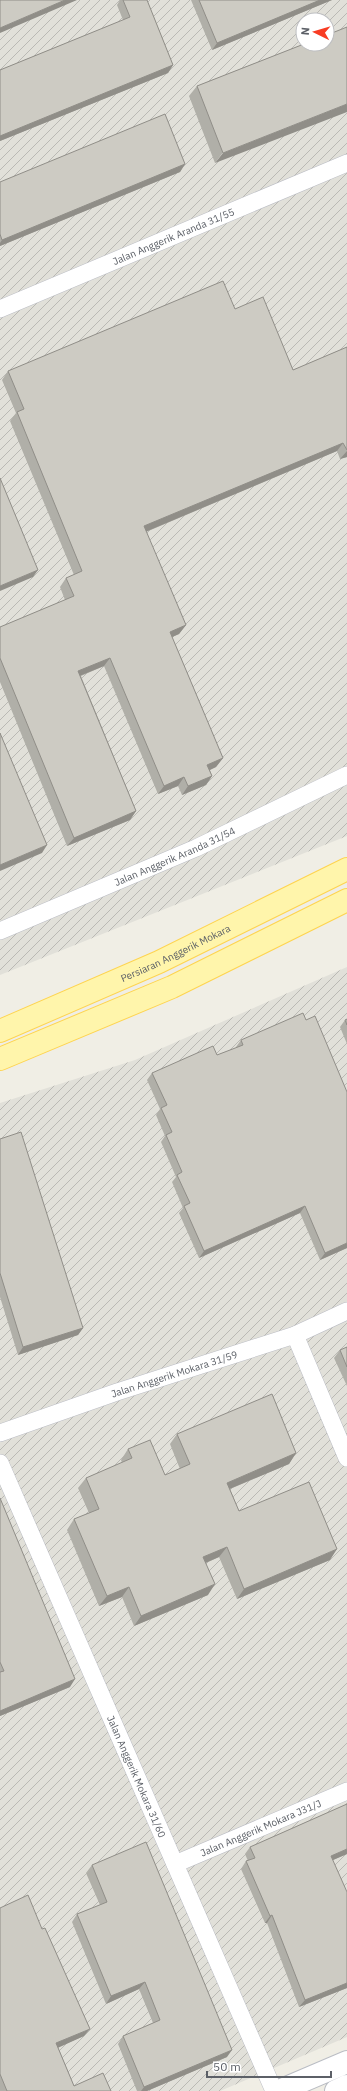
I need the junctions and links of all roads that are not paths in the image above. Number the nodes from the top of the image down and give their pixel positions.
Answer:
1 (347, 163) edge
2 (0, 309) edge
3 (347, 775) edge
4 (347, 869) edge
5 (347, 900) edge
6 (0, 931) edge
7 (0, 1031) edge
8 (0, 1059) edge
9 (347, 1310) edge
10 (295, 1335) junction
11 (0, 1433) edge
12 (347, 1458) edge
13 (0, 1463) edge
14 (347, 1791) edge
15 (175, 1864) junction
16 (347, 2062) edge
17 (347, 2086) edge
18 (274, 2091) edge
19 (279, 2091) edge
20 (336, 2091) edge

1 - 2 street, Jalan Anggerik Aranda 31/55
3 - 6 street, Jalan Anggerik Aranda 31/54
4 - 7 main road, Persiaran Anggerik Mokara
5 - 8 main road
9 - 10 street, Jalan Anggerik Mokara 31/59
10 - 11 street, Jalan Anggerik Mokara 31/59
10 - 12 street
13 - 15 street, Jalan Anggerik Mokara 31/60
14 - 15 street, Jalan Anggerik Mokara J31/J
15 - 18 street, Jalan Anggerik Mokara 31/60
16 - 19 street
17 - 20 street

